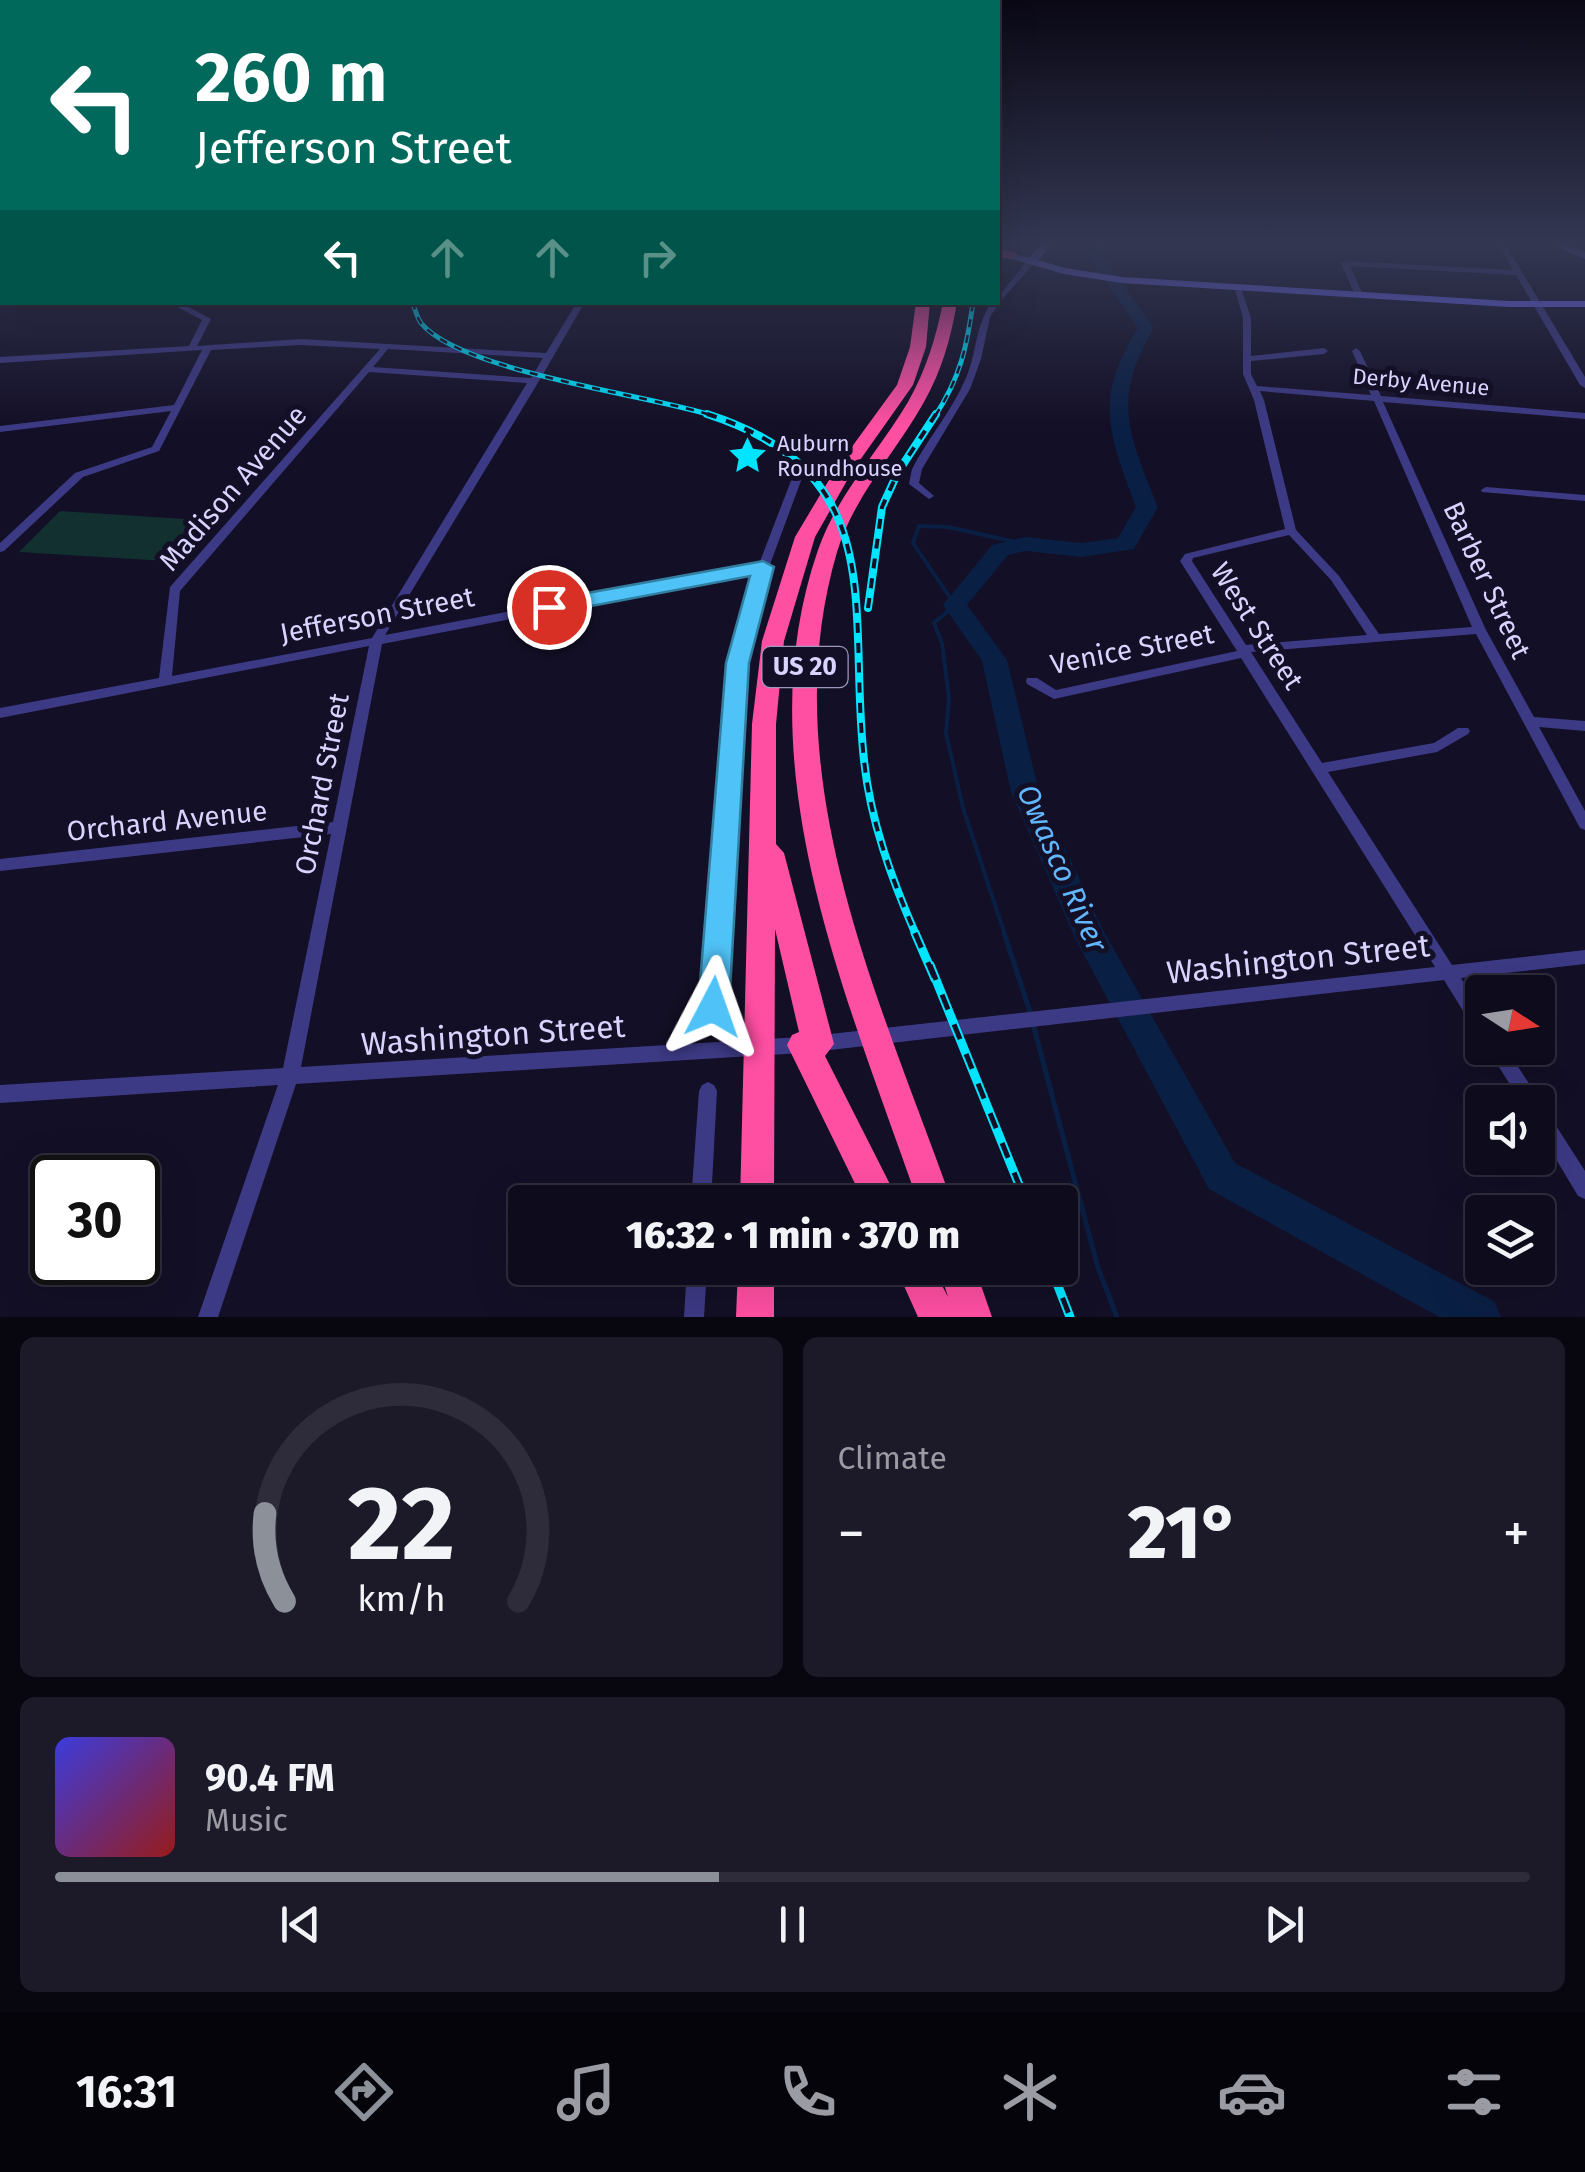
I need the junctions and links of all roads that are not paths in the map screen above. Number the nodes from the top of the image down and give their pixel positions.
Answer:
1 (1243, 303) edge
2 (1496, 303) edge
3 (1585, 304) edge
4 (178, 305) edge
5 (579, 305) edge
6 (923, 305) edge
7 (950, 305) edge
8 (994, 305) edge
9 (1537, 306) junction
10 (386, 346) junction
11 (208, 347) junction
12 (192, 348) junction
13 (1324, 351) dead end
14 (1356, 351) dead end
15 (550, 356) junction
16 (0, 360) edge
17 (1246, 360) junction
18 (367, 369) junction
19 (535, 381) junction
20 (1585, 385) edge
21 (1252, 388) junction
22 (1376, 398) junction
23 (177, 407) junction
24 (1585, 416) edge
25 (0, 429) edge
26 (798, 478) dead end
27 (1486, 490) dead end
28 (929, 496) dead end
29 (1585, 498) edge
30 (1291, 531) junction
31 (0, 549) edge
32 (763, 567) junction
33 (1480, 630) junction
34 (1375, 638) junction
35 (377, 640) junction
36 (1244, 651) junction
37 (166, 680) junction
38 (1032, 681) dead end
39 (0, 713) edge
40 (1528, 722) junction
41 (1585, 726) edge
42 (1463, 731) dead end
43 (1320, 770) junction
44 (1585, 824) edge
45 (340, 827) junction
46 (764, 835) junction
47 (0, 865) edge
48 (1585, 957) edge
49 (1448, 972) junction
50 (1465, 999) edge
51 (713, 1007) dead end
52 (880, 1036) junction
53 (811, 1044) junction
54 (759, 1049) junction
55 (290, 1076) junction
56 (708, 1090) dead end
57 (0, 1094) edge
58 (1555, 1141) edge
59 (702, 1185) edge
60 (756, 1185) edge
61 (874, 1185) edge
62 (929, 1185) edge
63 (1585, 1190) edge
64 (696, 1285) edge
65 (756, 1285) edge
66 (922, 1285) edge
67 (963, 1285) edge
68 (208, 1317) edge
69 (694, 1317) edge
70 (755, 1317) edge
71 (938, 1317) edge
72 (973, 1317) edge

1 - 17 street
2 - 9 street
3 - 9 street
4 - 12 street
5 - 15 street, Orchard Street
6 - 46 highway, US 20
7 - 52 highway, US 20
8 - 28 street
9 - 20 street
10 - 11 street
10 - 15 street
10 - 18 street, Madison Avenue
11 - 12 street
11 - 23 street
12 - 16 street
13 - 17 street
14 - 22 street, Barber Street
15 - 19 street, Orchard Street
17 - 21 street
18 - 19 street
18 - 37 street, Madison Avenue
19 - 35 street, Orchard Street
21 - 22 street, Derby Avenue
21 - 30 street
22 - 24 street, Derby Avenue
22 - 33 street, Barber Street
23 - 25 street
23 - 31 street
26 - 32 street
27 - 29 street
30 - 34 street
30 - 36 street, West Street
32 - 35 street, Jefferson Street
32 - 51 street
33 - 34 street, Venice Street
33 - 40 street, Barber Street
34 - 36 street, Venice Street
35 - 37 street, Jefferson Street
35 - 45 street, Orchard Street
36 - 38 street, Venice Street
36 - 43 street, West Street
37 - 39 street, Jefferson Street
40 - 41 street
40 - 44 street, Barber Street
42 - 43 street
43 - 49 street, West Street
45 - 47 street, Orchard Avenue
45 - 55 street, Orchard Street
46 - 53 highway
46 - 54 highway, US 20
48 - 49 street, Washington Street
49 - 50 street, West Street
49 - 52 street, Washington Street
52 - 53 street, Washington Street
52 - 62 highway, US 20
53 - 54 street, Washington Street
53 - 61 highway
54 - 55 street, Washington Street
54 - 60 highway, US 20
55 - 57 street, Washington Street
55 - 68 street, Orchard Street
56 - 59 street
58 - 63 street
64 - 69 street
65 - 70 highway
66 - 71 highway
67 - 72 highway

